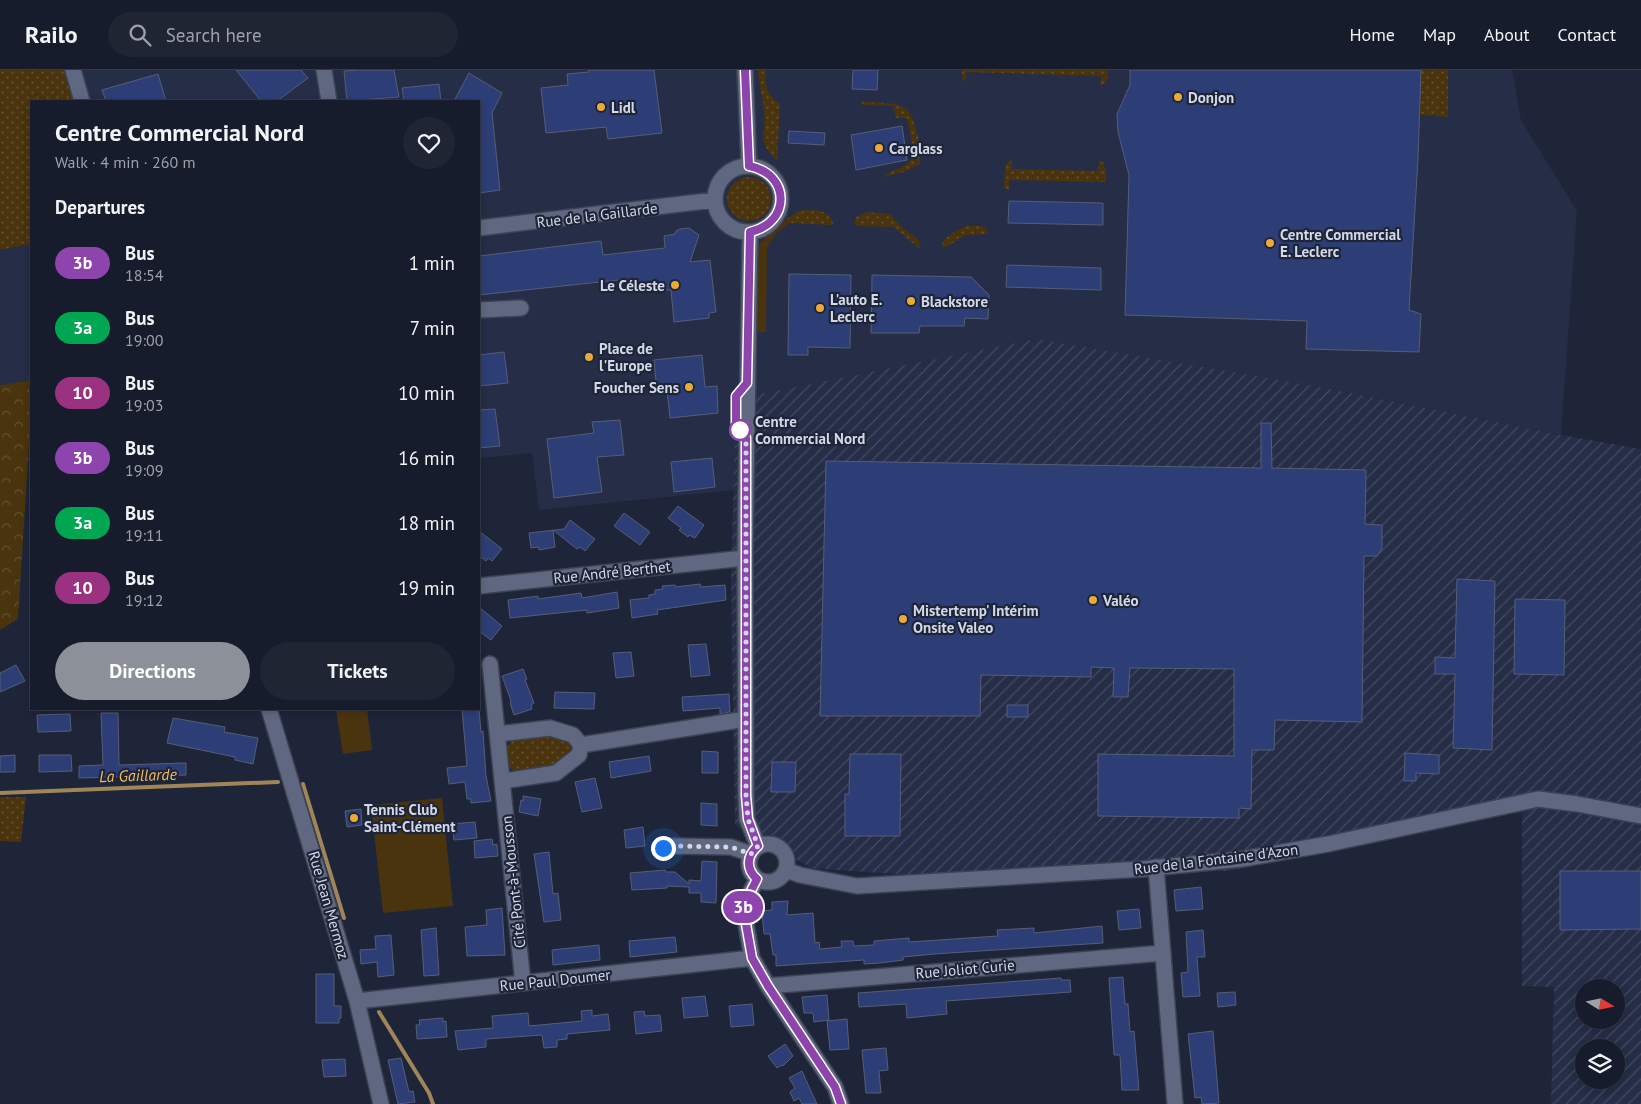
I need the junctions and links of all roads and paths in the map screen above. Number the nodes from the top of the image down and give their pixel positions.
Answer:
1 (73, 70) edge
2 (324, 70) edge
3 (745, 70) edge
4 (82, 100) edge
5 (329, 100) edge
6 (749, 166) junction
7 (715, 200) junction
8 (480, 228) edge
9 (750, 232) junction
10 (521, 308) dead end
11 (480, 310) edge
12 (745, 558) junction
13 (480, 586) edge
14 (490, 664) dead end
15 (269, 710) edge
16 (746, 719) junction
17 (498, 734) junction
18 (581, 744) junction
19 (503, 781) junction
20 (1641, 816) edge
21 (663, 848) dead end
22 (755, 850) junction
23 (1156, 867) junction
24 (786, 870) junction
25 (757, 879) junction
26 (1163, 953) junction
27 (752, 958) junction
28 (523, 983) junction
29 (768, 986) junction
30 (357, 1001) junction
31 (381, 1104) edge
32 (841, 1104) edge
33 (1175, 1104) edge

1 - 4 street
2 - 5 street
3 - 6 street
6 - 7 street
6 - 9 street
7 - 8 street, Rue de la Gaillarde
7 - 9 street
9 - 12 street
10 - 11 street
12 - 13 street, Rue André Berthet
12 - 16 street
14 - 17 street, Cité Pont-à-Mousson
15 - 30 street, Rue Jean Mermoz
16 - 18 street
16 - 22 street
17 - 18 street
17 - 19 street, Cité Pont-à-Mousson
18 - 19 street
19 - 28 street, Cité Pont-à-Mousson
20 - 23 street, Rue de la Fontaine d'Azon
21 - 22 street
22 - 24 street
22 - 25 street
23 - 24 street, Rue de la Fontaine d'Azon
23 - 26 street
24 - 25 street
25 - 27 street
26 - 29 street, Rue Joliot Curie
26 - 33 street
27 - 28 street, Rue Paul Doumer
27 - 29 street
28 - 30 street, Rue Paul Doumer
29 - 32 street
30 - 31 street, Rue Jean Mermoz

